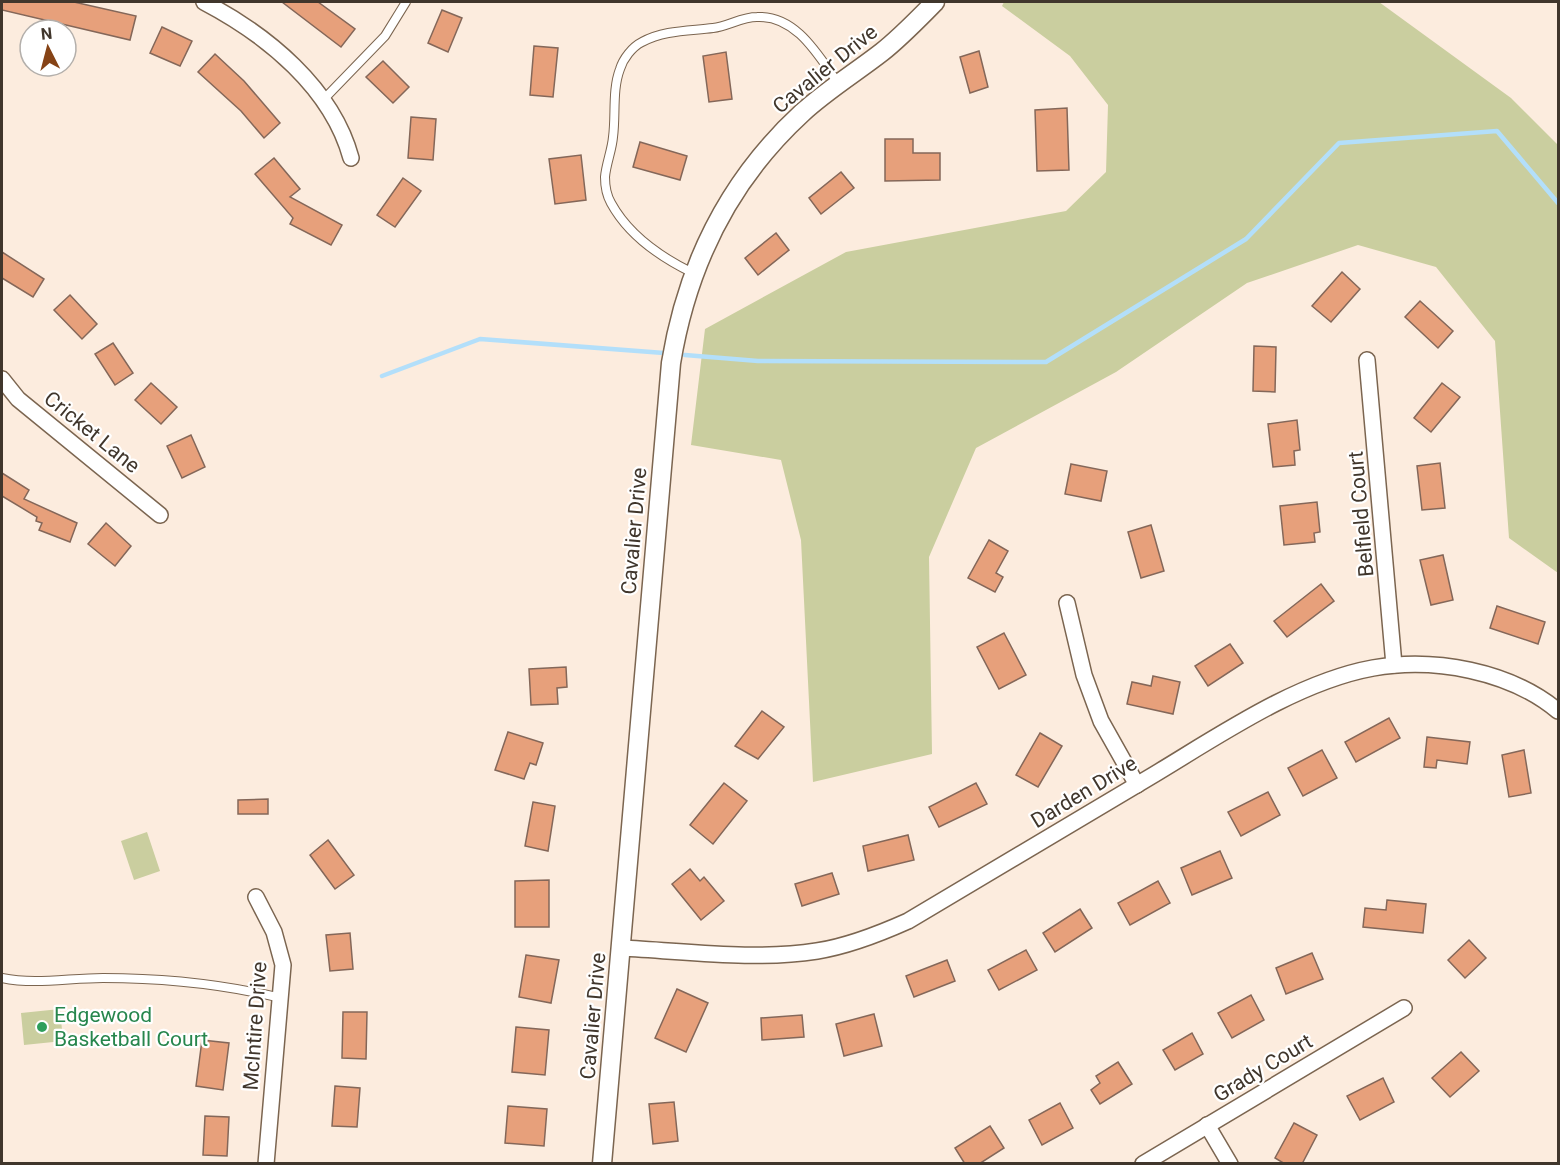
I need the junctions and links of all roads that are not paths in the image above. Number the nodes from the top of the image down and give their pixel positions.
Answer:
1 (204, 2) edge
2 (406, 2) edge
3 (935, 2) edge
4 (838, 83) junction
5 (324, 99) junction
6 (351, 158) dead end
7 (693, 273) junction
8 (1367, 360) dead end
9 (2, 379) edge
10 (160, 515) dead end
11 (1067, 603) dead end
12 (1394, 665) junction
13 (1558, 711) edge
14 (1137, 785) junction
15 (256, 897) dead end
16 (621, 948) junction
17 (2, 978) edge
18 (281, 998) junction
19 (1404, 1008) dead end
20 (1207, 1125) junction
21 (266, 1164) edge
22 (602, 1164) edge
23 (1143, 1164) edge
24 (1230, 1164) edge

1 - 5 street
2 - 5 lane
3 - 4 street, Cavalier Drive
4 - 7 street, Cavalier Drive
4 - 7 lane
5 - 6 street
7 - 16 street, Cavalier Drive
8 - 12 street, Belfield Court
9 - 10 street, Cricket Lane
11 - 14 street
12 - 13 street, Darden Drive
12 - 14 street, Darden Drive
14 - 16 street, Darden Drive
15 - 18 street, McIntire Drive
16 - 22 street, Cavalier Drive
17 - 18 lane
18 - 21 street, McIntire Drive
19 - 20 street, Grady Court
20 - 23 street, Grady Court
20 - 24 street

